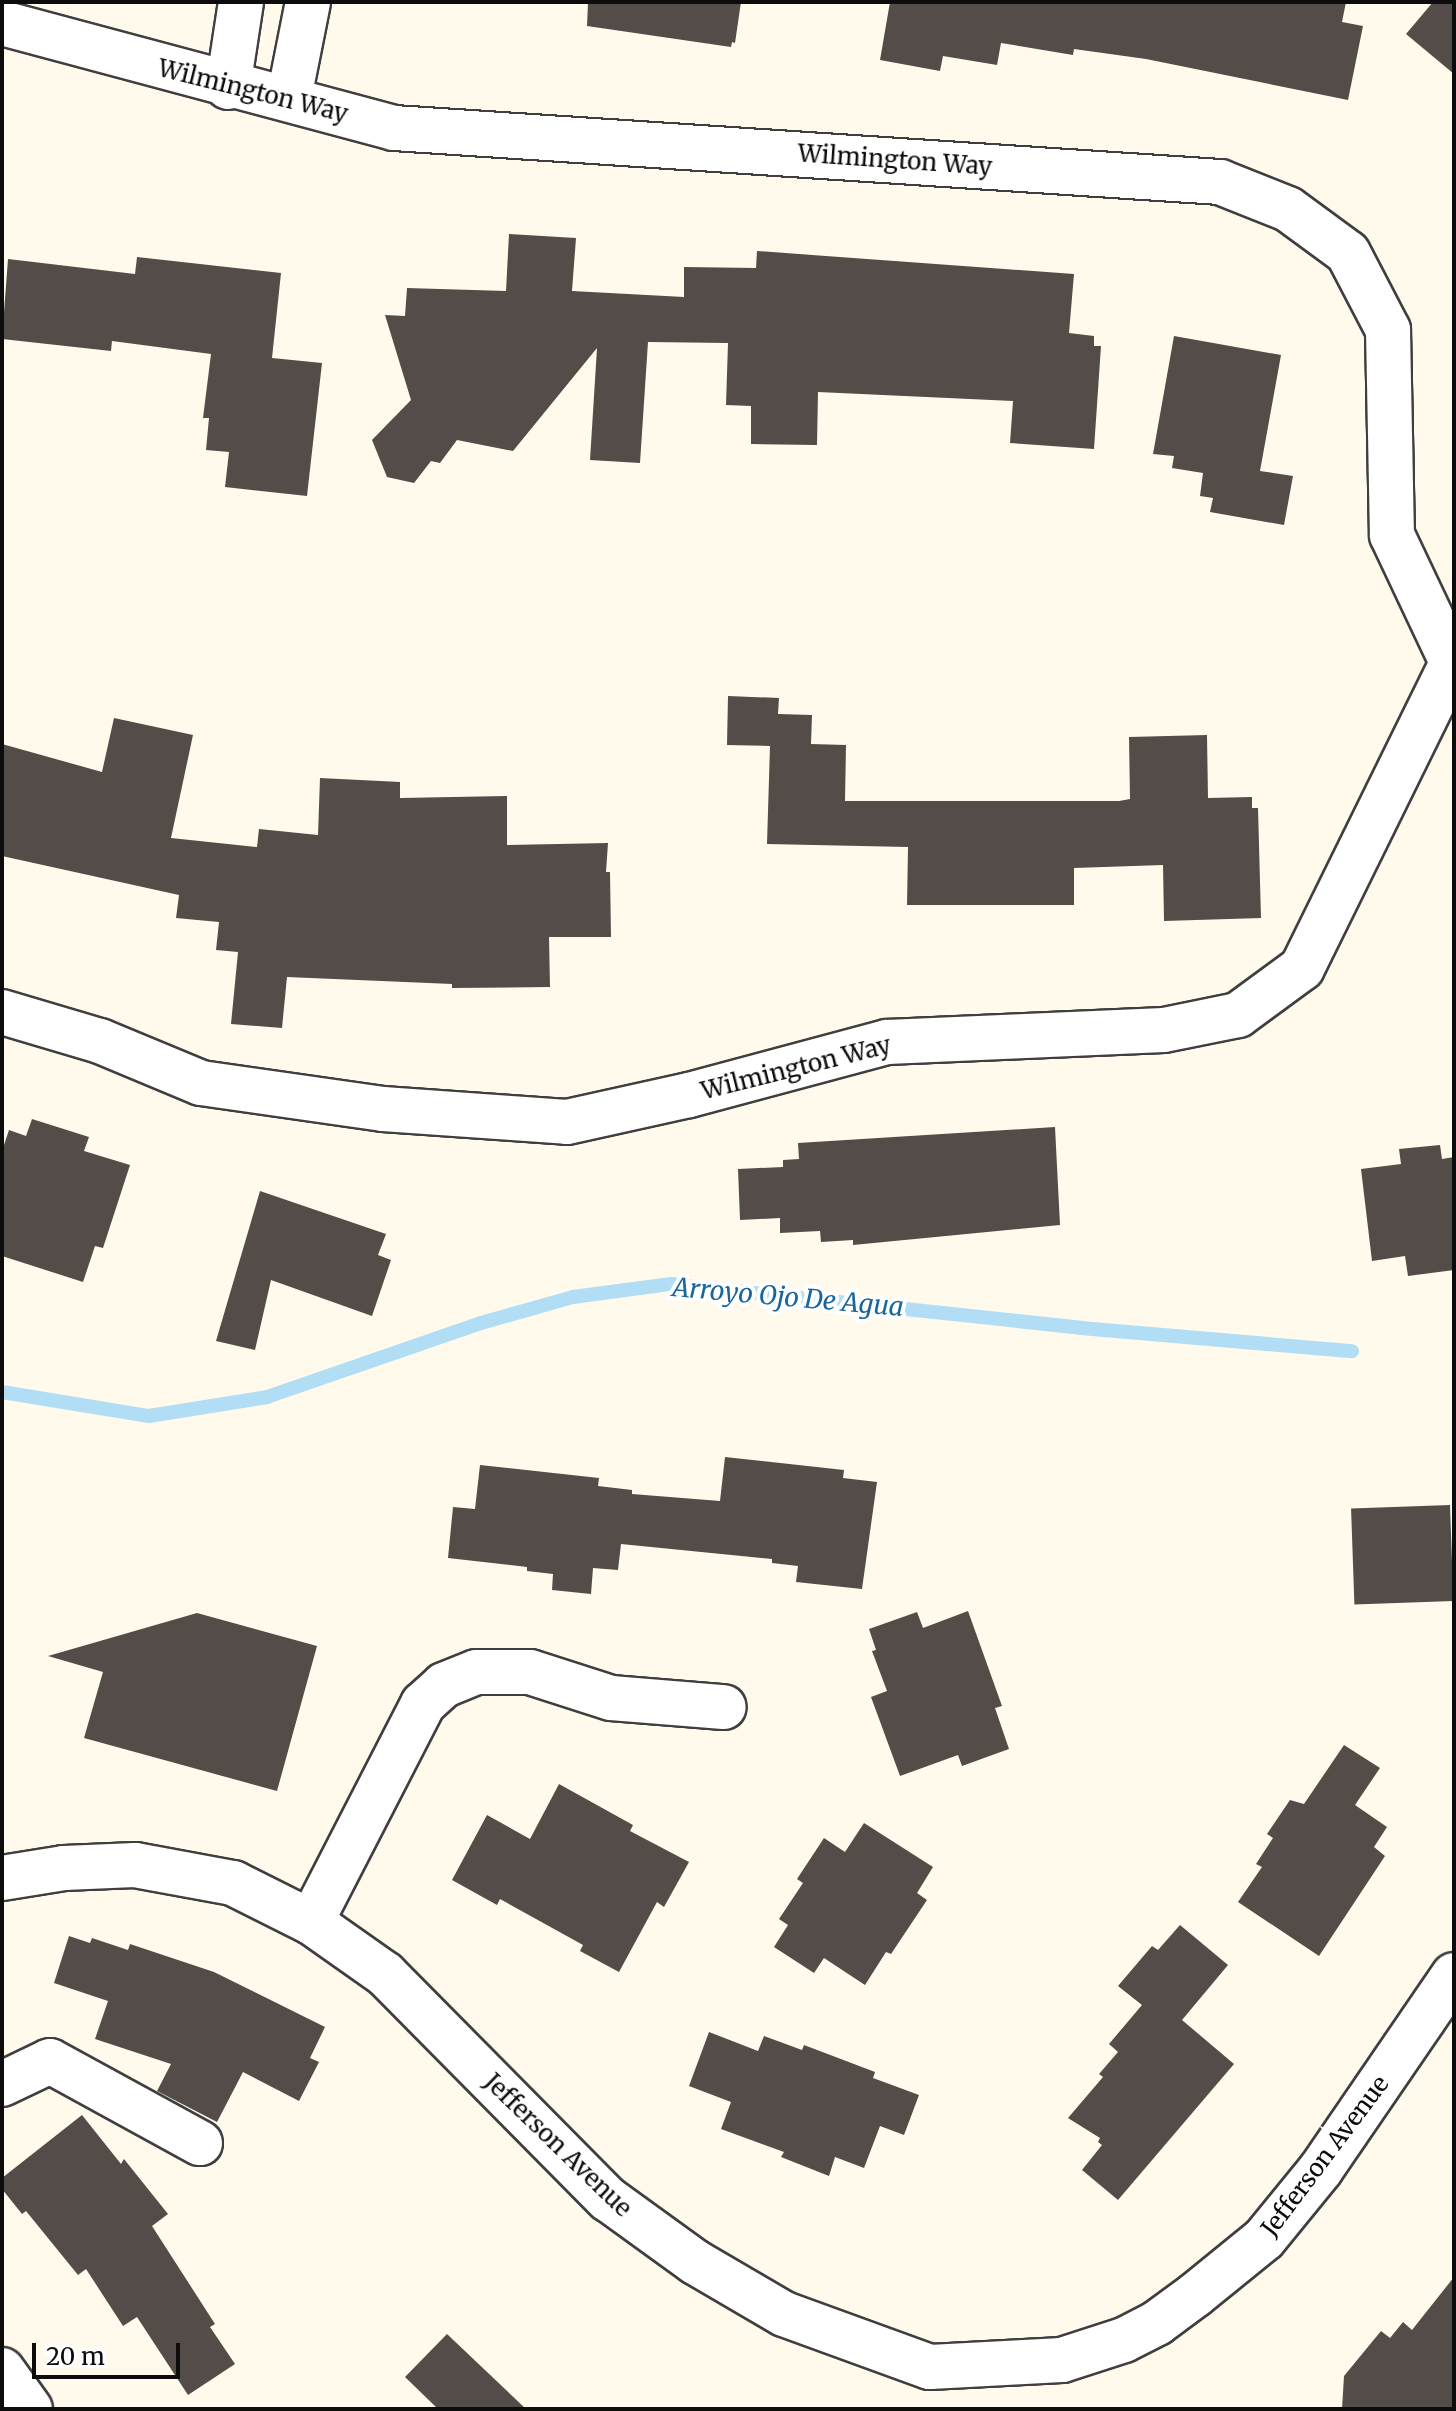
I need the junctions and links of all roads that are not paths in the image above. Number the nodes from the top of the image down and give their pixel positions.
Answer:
1 (241, 2) edge
2 (308, 2) edge
3 (2, 23) edge
4 (228, 87) junction
5 (289, 98) junction
6 (1452, 666) edge
7 (2, 1012) edge
8 (724, 1707) dead end
9 (2, 1878) edge
10 (311, 1922) junction
11 (1454, 1975) edge
12 (2, 2084) edge
13 (200, 2143) dead end
14 (2, 2370) edge
15 (30, 2409) edge

1 - 4 street
2 - 5 street
3 - 4 street, Wilmington Way
4 - 5 street, Wilmington Way
5 - 6 street, Wilmington Way
6 - 7 street, Wilmington Way
8 - 10 street
9 - 10 street, Jefferson Avenue
10 - 11 street, Jefferson Avenue
12 - 13 street
14 - 15 street

